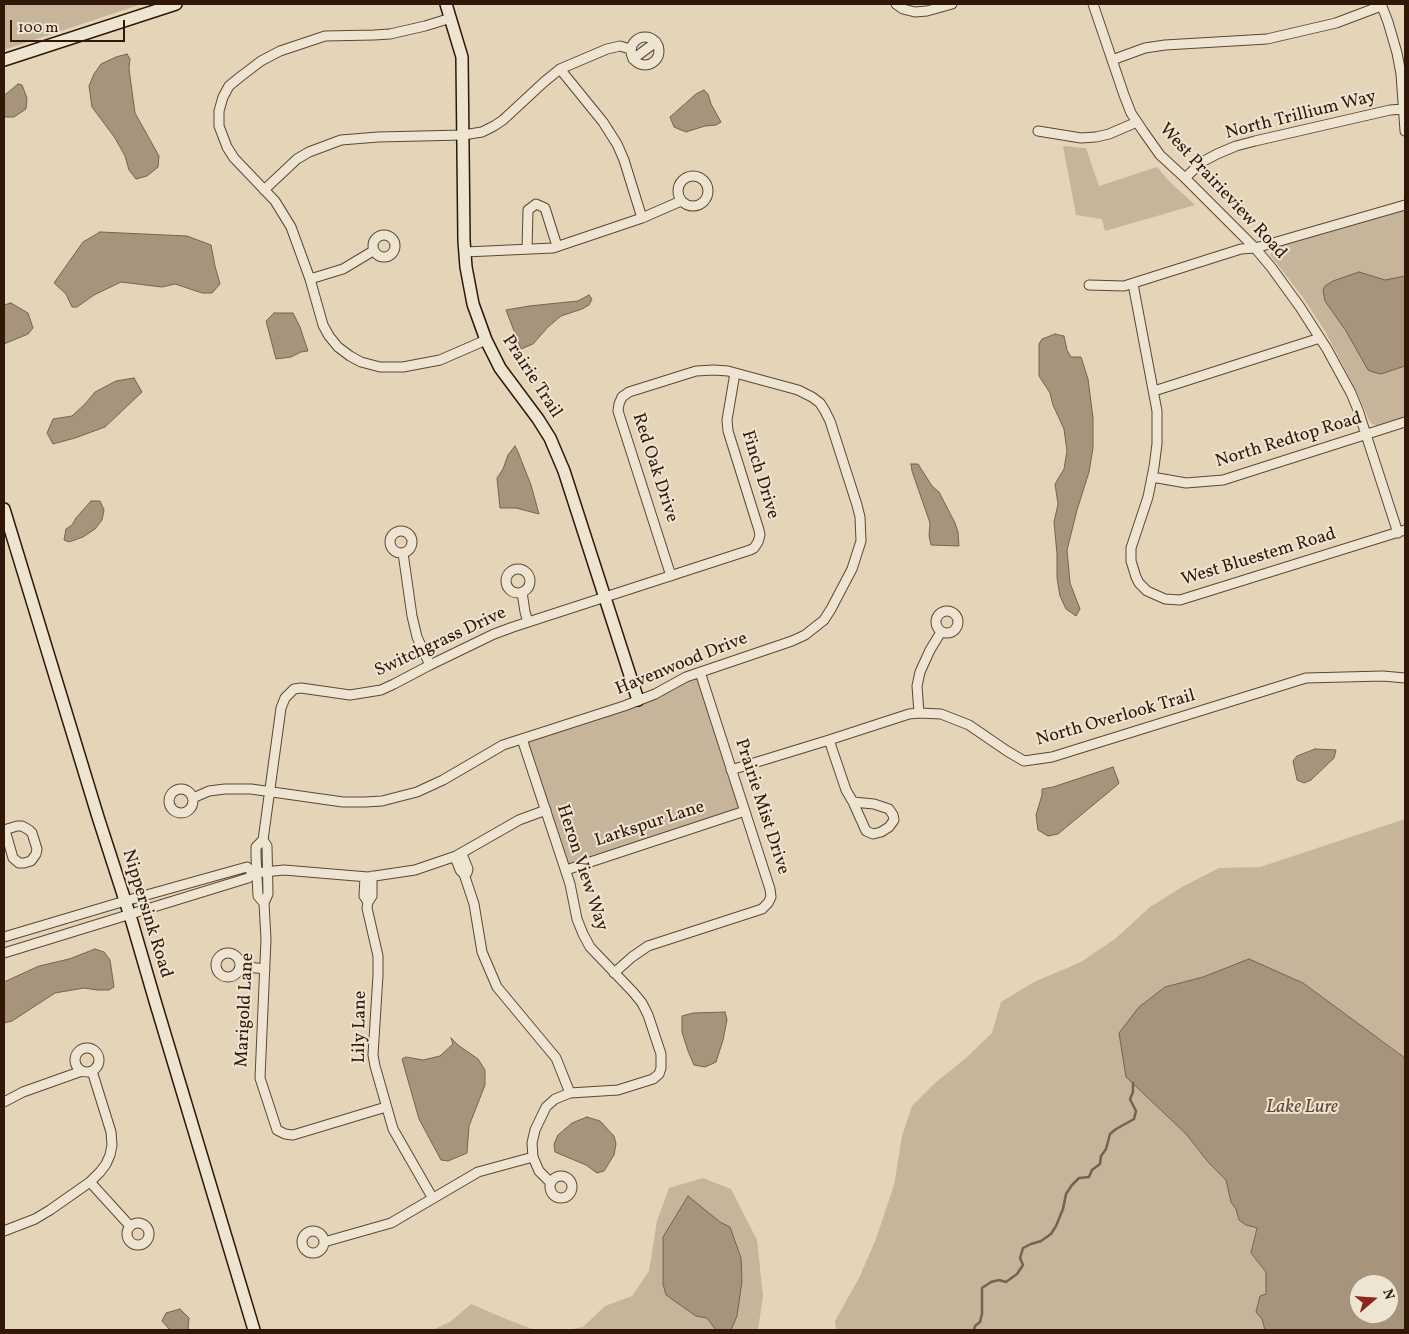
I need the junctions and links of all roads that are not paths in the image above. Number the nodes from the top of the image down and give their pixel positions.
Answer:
1 (176, 4) edge
2 (446, 4) edge
3 (896, 4) edge
4 (952, 4) edge
5 (1093, 4) edge
6 (1381, 5) edge
7 (451, 18) junction
8 (656, 42) junction
9 (630, 49) junction
10 (634, 59) junction
11 (4, 60) edge
12 (1112, 60) junction
13 (560, 69) junction
14 (1403, 108) junction
15 (1137, 122) junction
16 (1038, 131) dead end
17 (1405, 131) edge
18 (463, 136) junction
19 (1185, 178) junction
20 (264, 190) junction
21 (681, 201) dead end
22 (1405, 205) edge
23 (642, 218) junction
24 (556, 246) junction
25 (1255, 248) junction
26 (527, 249) junction
27 (373, 251) dead end
28 (465, 252) junction
29 (310, 279) junction
30 (1133, 284) junction
31 (1089, 285) dead end
32 (1320, 338) junction
33 (486, 340) junction
34 (735, 373) junction
35 (1154, 391) junction
36 (1405, 422) edge
37 (1367, 434) junction
38 (1152, 477) junction
39 (4, 508) edge
40 (1402, 532) edge
41 (403, 553) dead end
42 (671, 576) junction
43 (522, 592) dead end
44 (605, 597) junction
45 (528, 622) junction
46 (941, 632) dead end
47 (430, 665) junction
48 (700, 672) junction
49 (1405, 678) edge
50 (638, 700) junction
51 (919, 713) junction
52 (522, 739) junction
53 (829, 740) junction
54 (731, 770) junction
55 (270, 792) junction
56 (192, 798) dead end
57 (853, 802) junction
58 (546, 810) junction
59 (745, 811) junction
60 (263, 840) junction
61 (459, 855) junction
62 (566, 870) junction
63 (267, 871) junction
64 (252, 873) junction
65 (368, 877) junction
66 (125, 901) junction
67 (264, 903) junction
68 (130, 914) junction
69 (4, 937) edge
70 (4, 953) edge
71 (240, 966) dead end
72 (265, 969) junction
73 (614, 972) junction
74 (82, 1071) junction
75 (92, 1071) junction
76 (570, 1093) junction
77 (4, 1102) edge
78 (386, 1107) junction
79 (533, 1157) junction
80 (90, 1182) junction
81 (551, 1183) dead end
82 (432, 1198) junction
83 (130, 1226) dead end
84 (4, 1231) edge
85 (324, 1242) dead end
86 (254, 1330) edge

1 - 11 street
2 - 7 street, Prairie Trail
3 - 4 street
5 - 12 street, West Prairieview Road
6 - 12 street
6 - 14 street
7 - 18 street, Prairie Trail
7 - 20 street
8 - 9 street
8 - 10 street
8 - 10 street
9 - 10 street
9 - 13 street
12 - 15 street, West Prairieview Road
13 - 18 street
13 - 23 street
14 - 17 street
14 - 19 street, North Trillium Way
15 - 16 street
15 - 19 street, West Prairieview Road
18 - 20 street
18 - 28 street, Prairie Trail
19 - 25 street, West Prairieview Road
20 - 29 street
21 - 23 street
22 - 25 street
23 - 24 street
24 - 26 street
24 - 26 street
25 - 30 street
25 - 32 street, West Prairieview Road
26 - 28 street
27 - 29 street
28 - 33 street, Prairie Trail
29 - 33 street
30 - 31 street
30 - 35 street, West Bluestem Road
32 - 35 street
32 - 37 street, West Prairieview Road
33 - 44 street, Prairie Trail
34 - 42 street, Finch Drive
34 - 42 street, Red Oak Drive
34 - 48 street, Havenwood Drive
35 - 38 street, West Bluestem Road
36 - 37 street, North Redtop Road
37 - 38 street, North Redtop Road
37 - 40 street, West Prairieview Road
38 - 40 street, West Bluestem Road
39 - 66 street, Nippersink Road
41 - 47 street
42 - 44 street, Finch Drive
43 - 45 street
44 - 45 street, Switchgrass Drive
44 - 50 street, Prairie Trail
45 - 47 street, Switchgrass Drive
46 - 51 street
47 - 55 street, Switchgrass Drive
48 - 50 street, Havenwood Drive
48 - 54 street, Prairie Mist Drive
49 - 51 street, North Overlook Trail
50 - 52 street, Havenwood Drive
51 - 53 street, North Overlook Trail
52 - 55 street, Havenwood Drive
52 - 58 street, Heron View Way
53 - 54 street, North Overlook Trail
53 - 57 street
54 - 59 street, Prairie Mist Drive
55 - 56 street, Havenwood Drive
55 - 60 street, Switchgrass Drive
57 - 57 street
58 - 61 street
58 - 62 street, Heron View Way
59 - 62 street, Larkspur Lane
59 - 73 street, Prairie Mist Drive
60 - 63 street
60 - 64 street, Marigold Lane
61 - 65 street
61 - 76 street
62 - 73 street, Heron View Way
63 - 64 street
63 - 65 street
63 - 67 street
64 - 66 street
64 - 67 street, Marigold Lane
64 - 68 street
65 - 78 street, Lily Lane
66 - 68 street, Nippersink Road
66 - 69 street
67 - 72 street, Marigold Lane
68 - 70 street
68 - 86 street, Nippersink Road
71 - 72 street
72 - 78 street, Marigold Lane
73 - 76 street, Heron View Way
74 - 75 street
74 - 75 street
74 - 77 street
75 - 80 street
76 - 79 street
78 - 82 street, Lily Lane
79 - 81 street
79 - 82 street
80 - 83 street
80 - 84 street
82 - 85 street

